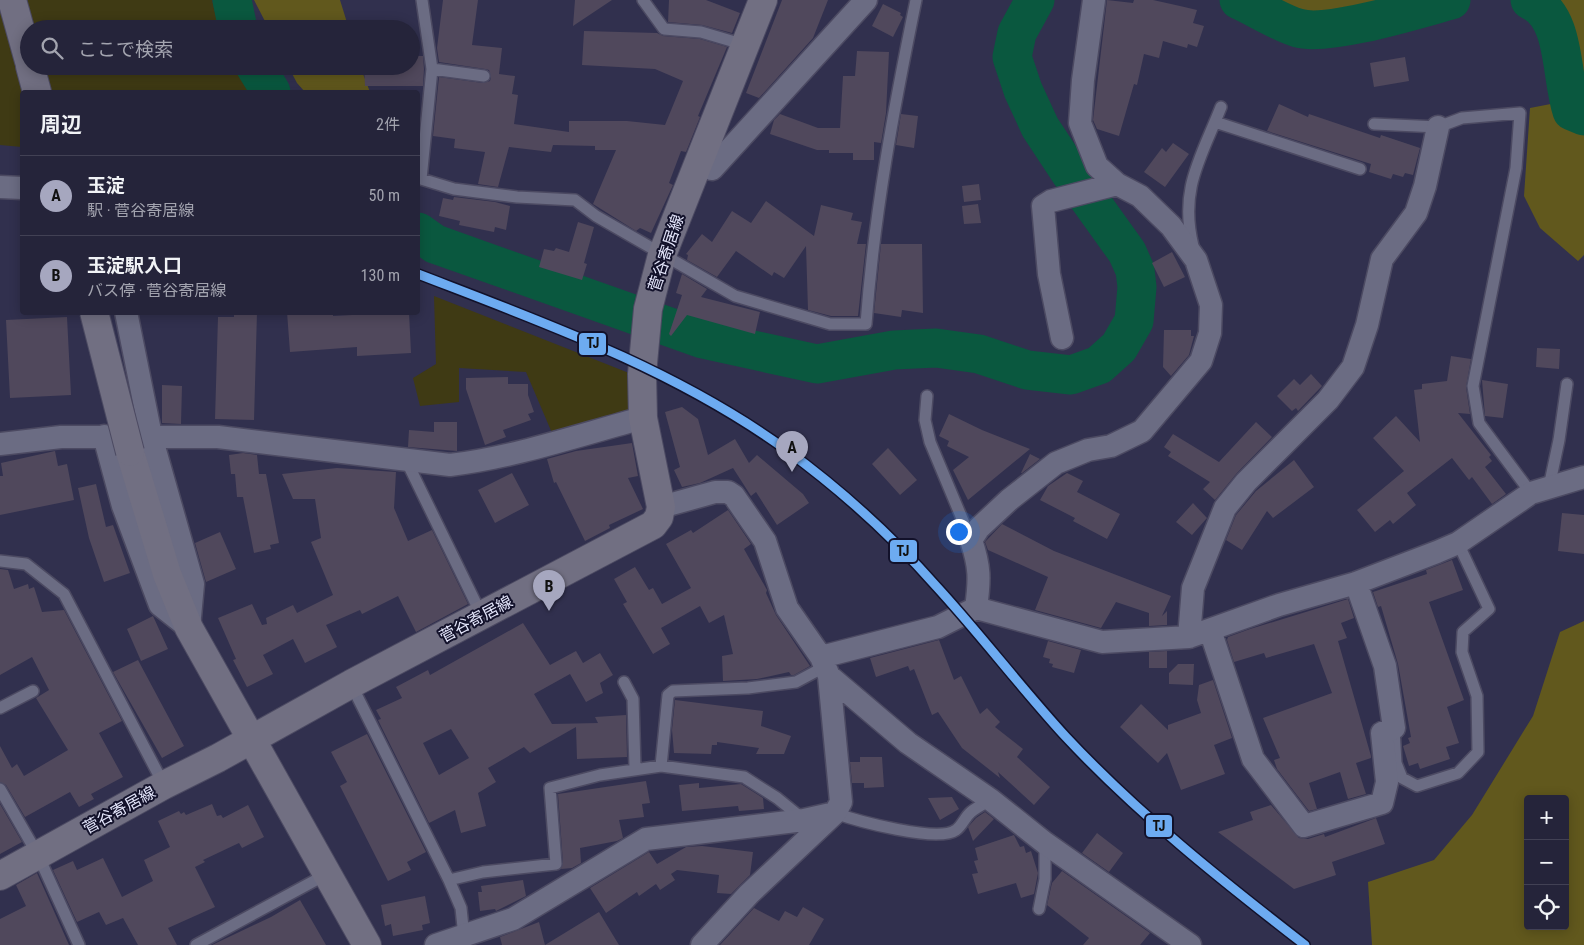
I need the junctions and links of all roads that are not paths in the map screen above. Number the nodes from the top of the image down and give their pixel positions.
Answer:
1 (12, 0) edge
2 (422, 0) edge
3 (643, 0) edge
4 (763, 0) edge
5 (866, 0) edge
6 (916, 0) edge
7 (1094, 0) edge
8 (20, 29) edge
9 (745, 45) junction
10 (432, 69) junction
11 (32, 75) edge
12 (484, 76) dead end
13 (36, 90) edge
14 (1221, 107) dead end
15 (1215, 122) junction
16 (1374, 124) dead end
17 (1438, 127) junction
18 (700, 161) junction
19 (1360, 169) dead end
20 (0, 187) edge
21 (1110, 187) junction
22 (20, 188) edge
23 (662, 255) junction
24 (1196, 260) junction
25 (95, 315) edge
26 (127, 315) edge
27 (1062, 338) dead end
28 (1567, 384) dead end
29 (927, 396) dead end
30 (643, 418) junction
31 (104, 436) junction
32 (151, 436) junction
33 (0, 444) edge
34 (407, 462) junction
35 (1584, 477) edge
36 (1540, 490) junction
37 (661, 507) junction
38 (971, 540) junction
39 (1458, 543) junction
40 (0, 561) edge
41 (1356, 582) junction
42 (976, 608) junction
43 (482, 616) junction
44 (189, 628) junction
45 (1210, 630) junction
46 (1189, 637) junction
47 (825, 666) junction
48 (624, 682) dead end
49 (351, 684) junction
50 (33, 691) dead end
51 (0, 708) edge
52 (1394, 728) junction
53 (252, 740) junction
54 (660, 766) junction
55 (635, 768) junction
56 (164, 785) junction
57 (0, 789) edge
58 (991, 800) junction
59 (835, 813) junction
60 (804, 820) junction
61 (1045, 843) junction
62 (38, 855) junction
63 (328, 873) junction
64 (0, 876) edge
65 (449, 880) junction
66 (1039, 909) dead end
67 (464, 941) edge
68 (79, 945) edge
69 (196, 945) edge
70 (367, 945) edge
71 (436, 945) edge
72 (702, 945) edge
73 (1190, 945) edge

1 - 8 main road
2 - 10 lane
3 - 9 lane
4 - 9 main road, 菅谷寄居線
5 - 18 street
6 - 23 lane
7 - 21 street
9 - 18 main road, 菅谷寄居線
10 - 12 lane
10 - 23 lane
11 - 13 main road
14 - 15 lane
15 - 19 lane
15 - 24 lane
16 - 17 lane
17 - 36 lane
17 - 46 street
18 - 23 main road, 菅谷寄居線
20 - 22 street
21 - 24 street
21 - 27 street
23 - 30 main road, 菅谷寄居線
24 - 38 street
25 - 44 main road, bridge
26 - 32 street
28 - 36 lane
29 - 38 lane
30 - 34 street
30 - 37 main road, 菅谷寄居線
31 - 32 street
31 - 33 street
31 - 44 street
32 - 34 street
32 - 44 street
34 - 43 lane
35 - 36 street
36 - 39 street
37 - 43 main road, 菅谷寄居線
37 - 47 street
38 - 42 street
39 - 41 street
39 - 52 lane
40 - 56 lane
41 - 45 street
41 - 52 street
42 - 46 street
42 - 47 street
43 - 49 main road, 菅谷寄居線
44 - 53 main road
45 - 46 street
45 - 52 street
47 - 54 lane
47 - 58 street
47 - 59 street
48 - 55 lane
49 - 53 main road, 菅谷寄居線
49 - 65 lane
50 - 51 lane
53 - 56 main road, 菅谷寄居線
53 - 63 main road
54 - 55 lane
54 - 60 lane
55 - 65 lane
56 - 62 main road, 菅谷寄居線
57 - 62 lane
58 - 59 lane
58 - 61 street
59 - 60 street
59 - 72 street
60 - 67 street
61 - 66 lane
61 - 73 street
62 - 64 main road, 菅谷寄居線
62 - 68 lane
63 - 69 lane
63 - 70 main road
65 - 67 lane
67 - 71 street

